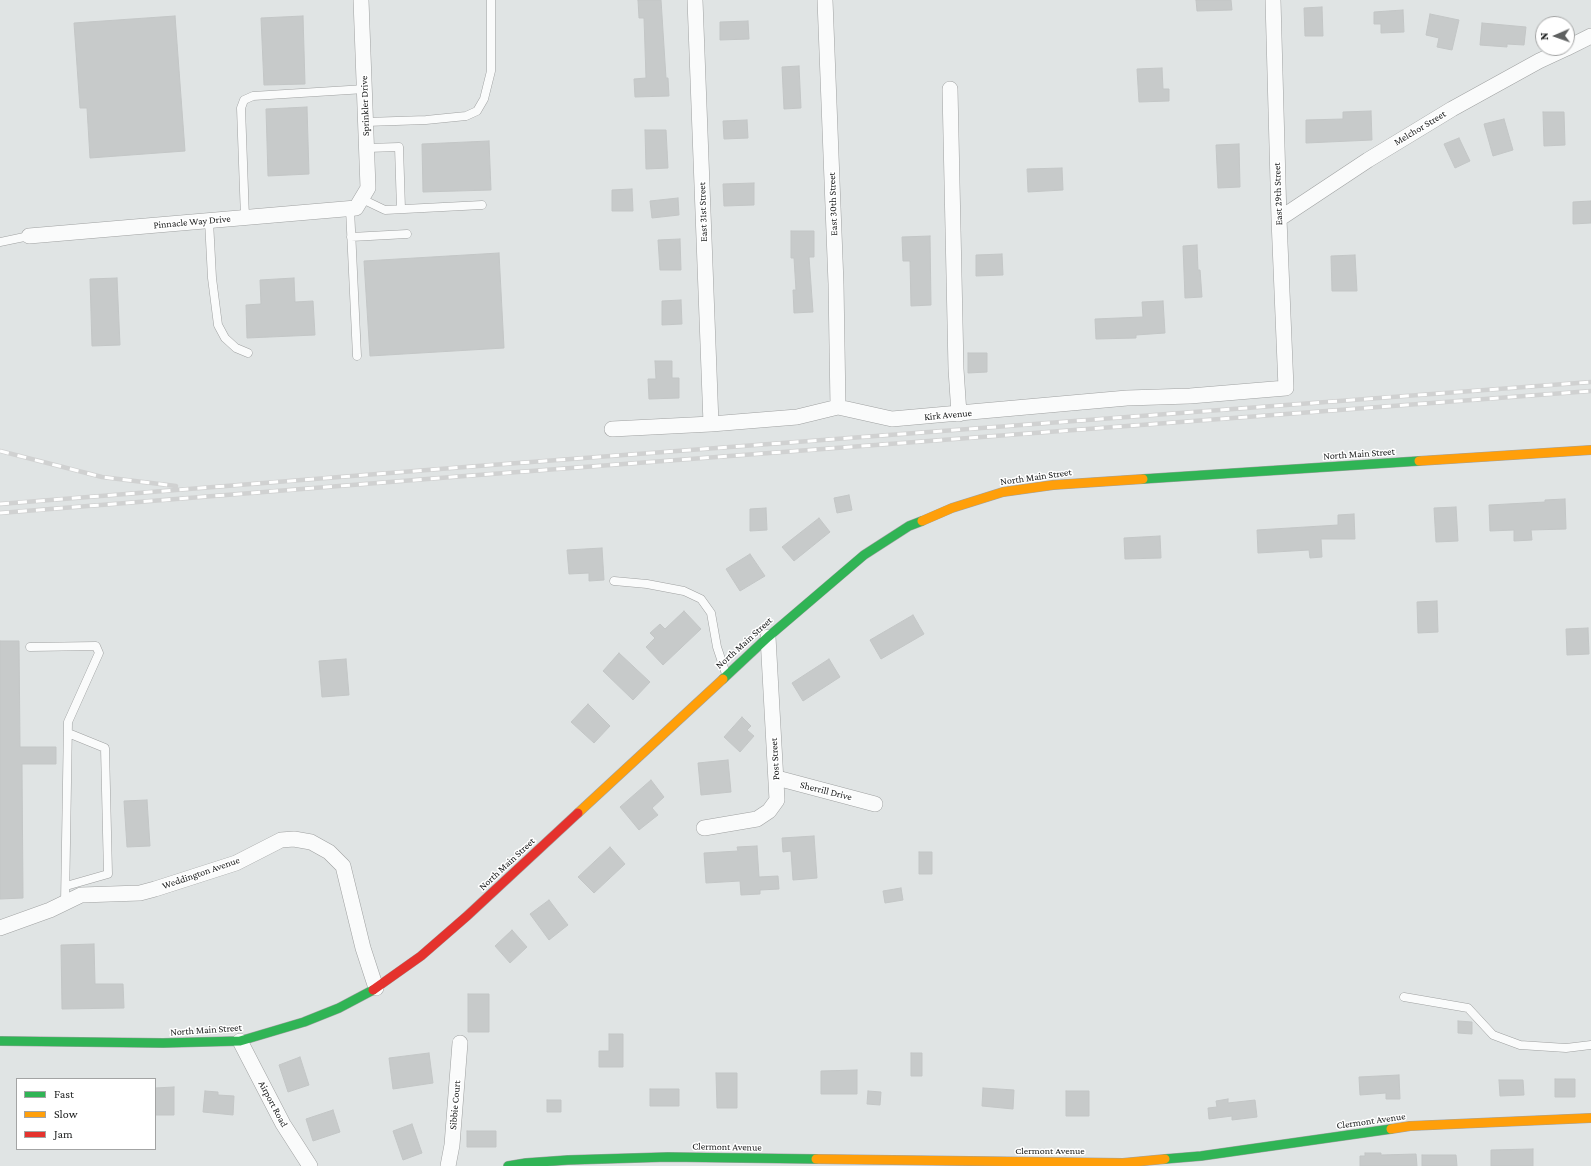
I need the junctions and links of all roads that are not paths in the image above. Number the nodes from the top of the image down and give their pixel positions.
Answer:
1 (361, 0) edge
2 (491, 0) edge
3 (695, 0) edge
4 (825, 0) edge
5 (1274, 0) edge
6 (1591, 36) edge
7 (1575, 44) edge
8 (1550, 56) edge
9 (365, 89) junction
10 (950, 90) dead end
11 (366, 122) junction
12 (367, 148) junction
13 (356, 205) junction
14 (482, 205) dead end
15 (401, 209) junction
16 (245, 218) junction
17 (1279, 219) junction
18 (209, 221) junction
19 (407, 234) dead end
20 (28, 236) joint
21 (351, 237) junction
22 (0, 242) edge
23 (248, 353) dead end
24 (357, 356) dead end
25 (1286, 388) joint
26 (838, 407) junction
27 (959, 414) junction
28 (711, 424) junction
29 (612, 429) dead end
30 (1591, 450) edge
31 (614, 581) dead end
32 (768, 636) junction
33 (30, 647) dead end
34 (726, 675) junction
35 (68, 733) junction
36 (777, 778) junction
37 (875, 804) dead end
38 (704, 828) dead end
39 (66, 886) junction
40 (65, 903) junction
41 (0, 928) edge
42 (376, 988) junction
43 (1404, 997) dead end
44 (0, 1041) edge
45 (240, 1041) junction
46 (460, 1043) dead end
47 (1591, 1044) edge
48 (1591, 1118) edge
49 (622, 1162) edge
50 (805, 1163) edge
51 (310, 1166) edge
52 (448, 1166) edge
53 (508, 1166) edge

1 - 9 street, Sprinkler Drive
2 - 11 lane
3 - 28 street, East 31st Street
4 - 26 street, East 30th Street
5 - 17 street, East 29th Street
6 - 7 street, Melchor Street
8 - 17 street, Melchor Street
9 - 11 street, Sprinkler Drive
9 - 16 lane
10 - 27 street
11 - 12 street, Sprinkler Drive
12 - 13 street, Sprinkler Drive
12 - 15 lane
13 - 15 lane
13 - 16 street, Pinnacle Way Drive
13 - 21 lane
14 - 15 lane
16 - 18 street, Pinnacle Way Drive
17 - 25 street, East 29th Street
18 - 20 street, Pinnacle Way Drive
18 - 23 lane
19 - 21 lane
20 - 22 lane
21 - 24 lane
25 - 27 street, Kirk Avenue
26 - 27 street, Kirk Avenue
26 - 28 street, Kirk Avenue
28 - 29 street, Kirk Avenue
30 - 32 main road, North Main Street
31 - 34 lane
32 - 34 main road, North Main Street
32 - 36 street, Post Street
33 - 35 lane
34 - 42 main road, North Main Street
35 - 39 lane
35 - 39 lane
36 - 37 street, Sherrill Drive
36 - 38 street, Post Street
39 - 40 lane
40 - 41 street, Weddington Avenue
40 - 42 street, Weddington Avenue
42 - 45 main road, North Main Street
43 - 47 lane
44 - 45 main road, North Main Street
45 - 51 street, Airport Road
46 - 52 street, Sibbie Court
48 - 50 main road, Clermont Avenue
49 - 50 main road, Clermont Avenue
49 - 53 main road, Clermont Avenue

